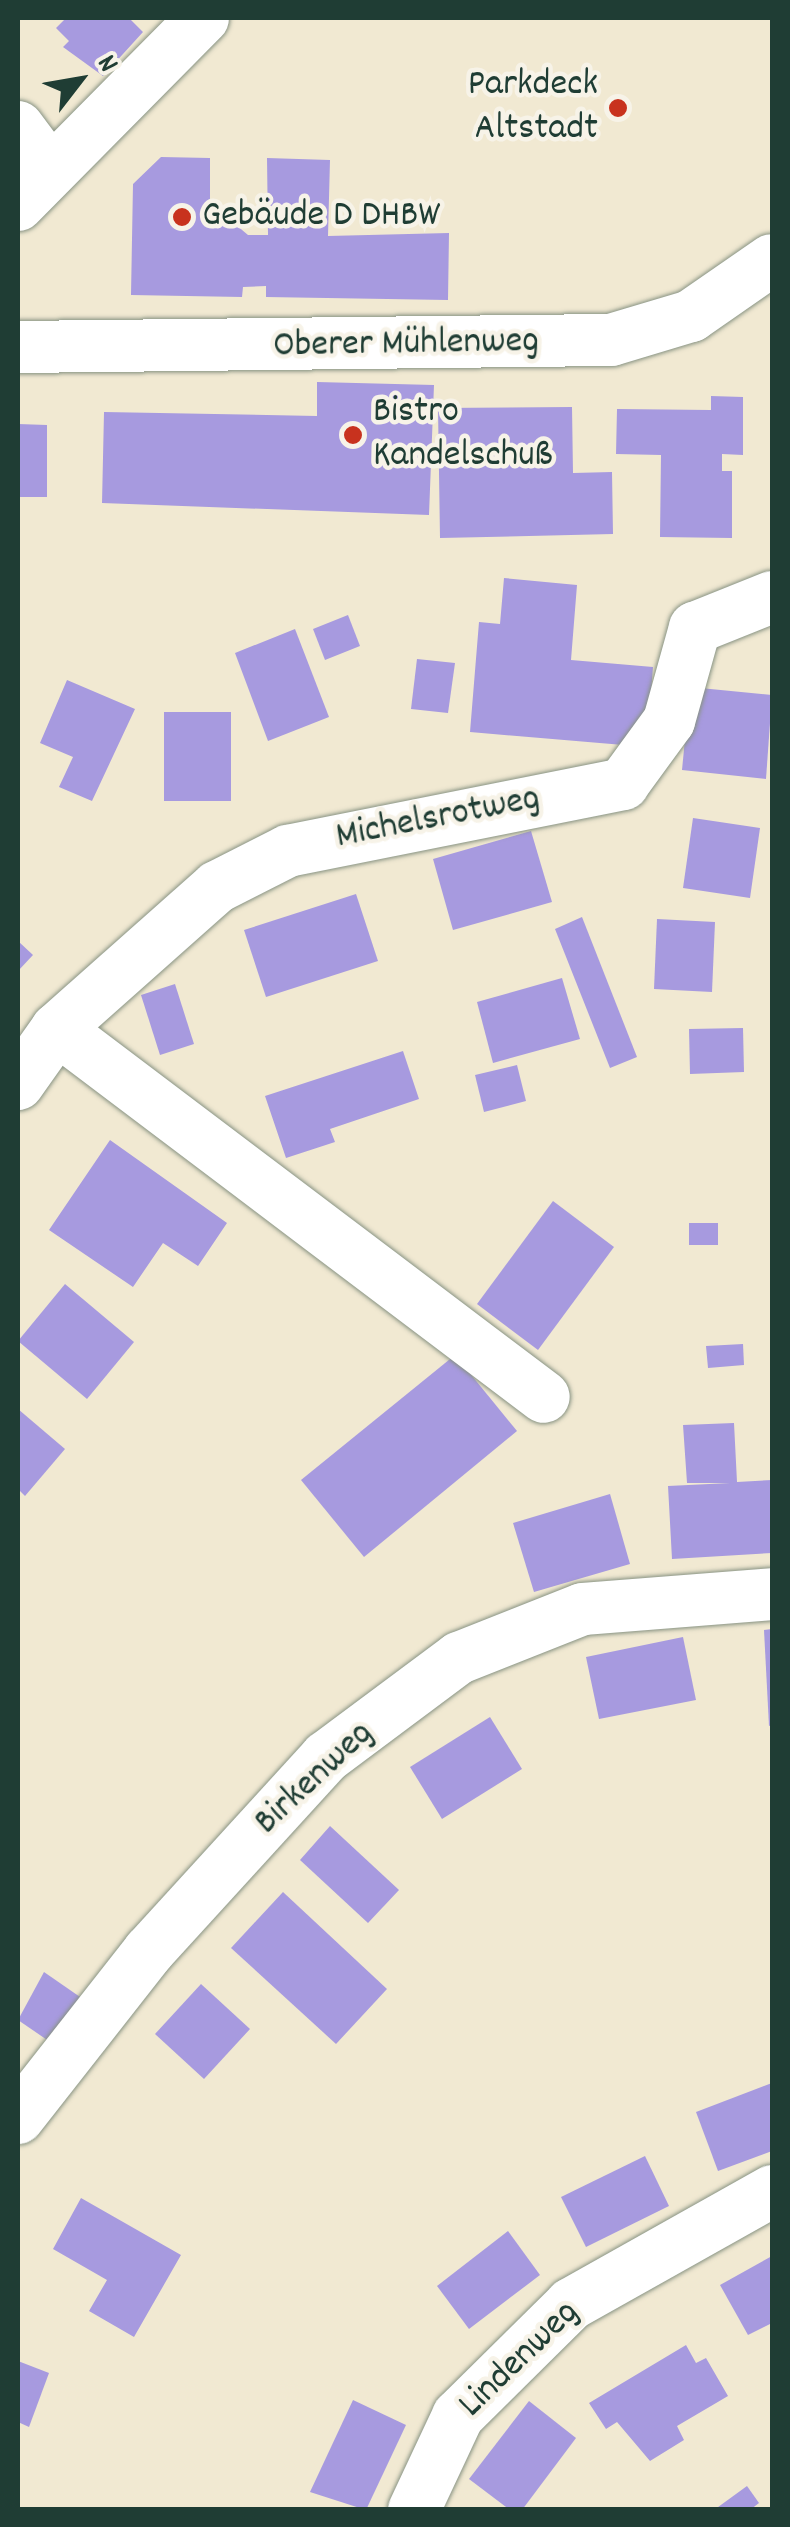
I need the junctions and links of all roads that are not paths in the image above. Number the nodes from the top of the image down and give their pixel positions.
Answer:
1 (203, 18) edge
2 (18, 127) edge
3 (34, 188) edge
4 (768, 275) edge
5 (18, 347) edge
6 (772, 597) edge
7 (58, 1030) junction
8 (18, 1084) edge
9 (544, 1396) dead end
10 (772, 1594) edge
11 (18, 2118) edge
12 (772, 2191) edge
13 (414, 2510) edge

1 - 3 street
2 - 3 street
4 - 5 street, Oberer Mühlenweg
6 - 7 street, Michelsrotweg
7 - 8 street, Michelsrotweg
7 - 9 street
10 - 11 street, Birkenweg
12 - 13 street, Lindenweg

